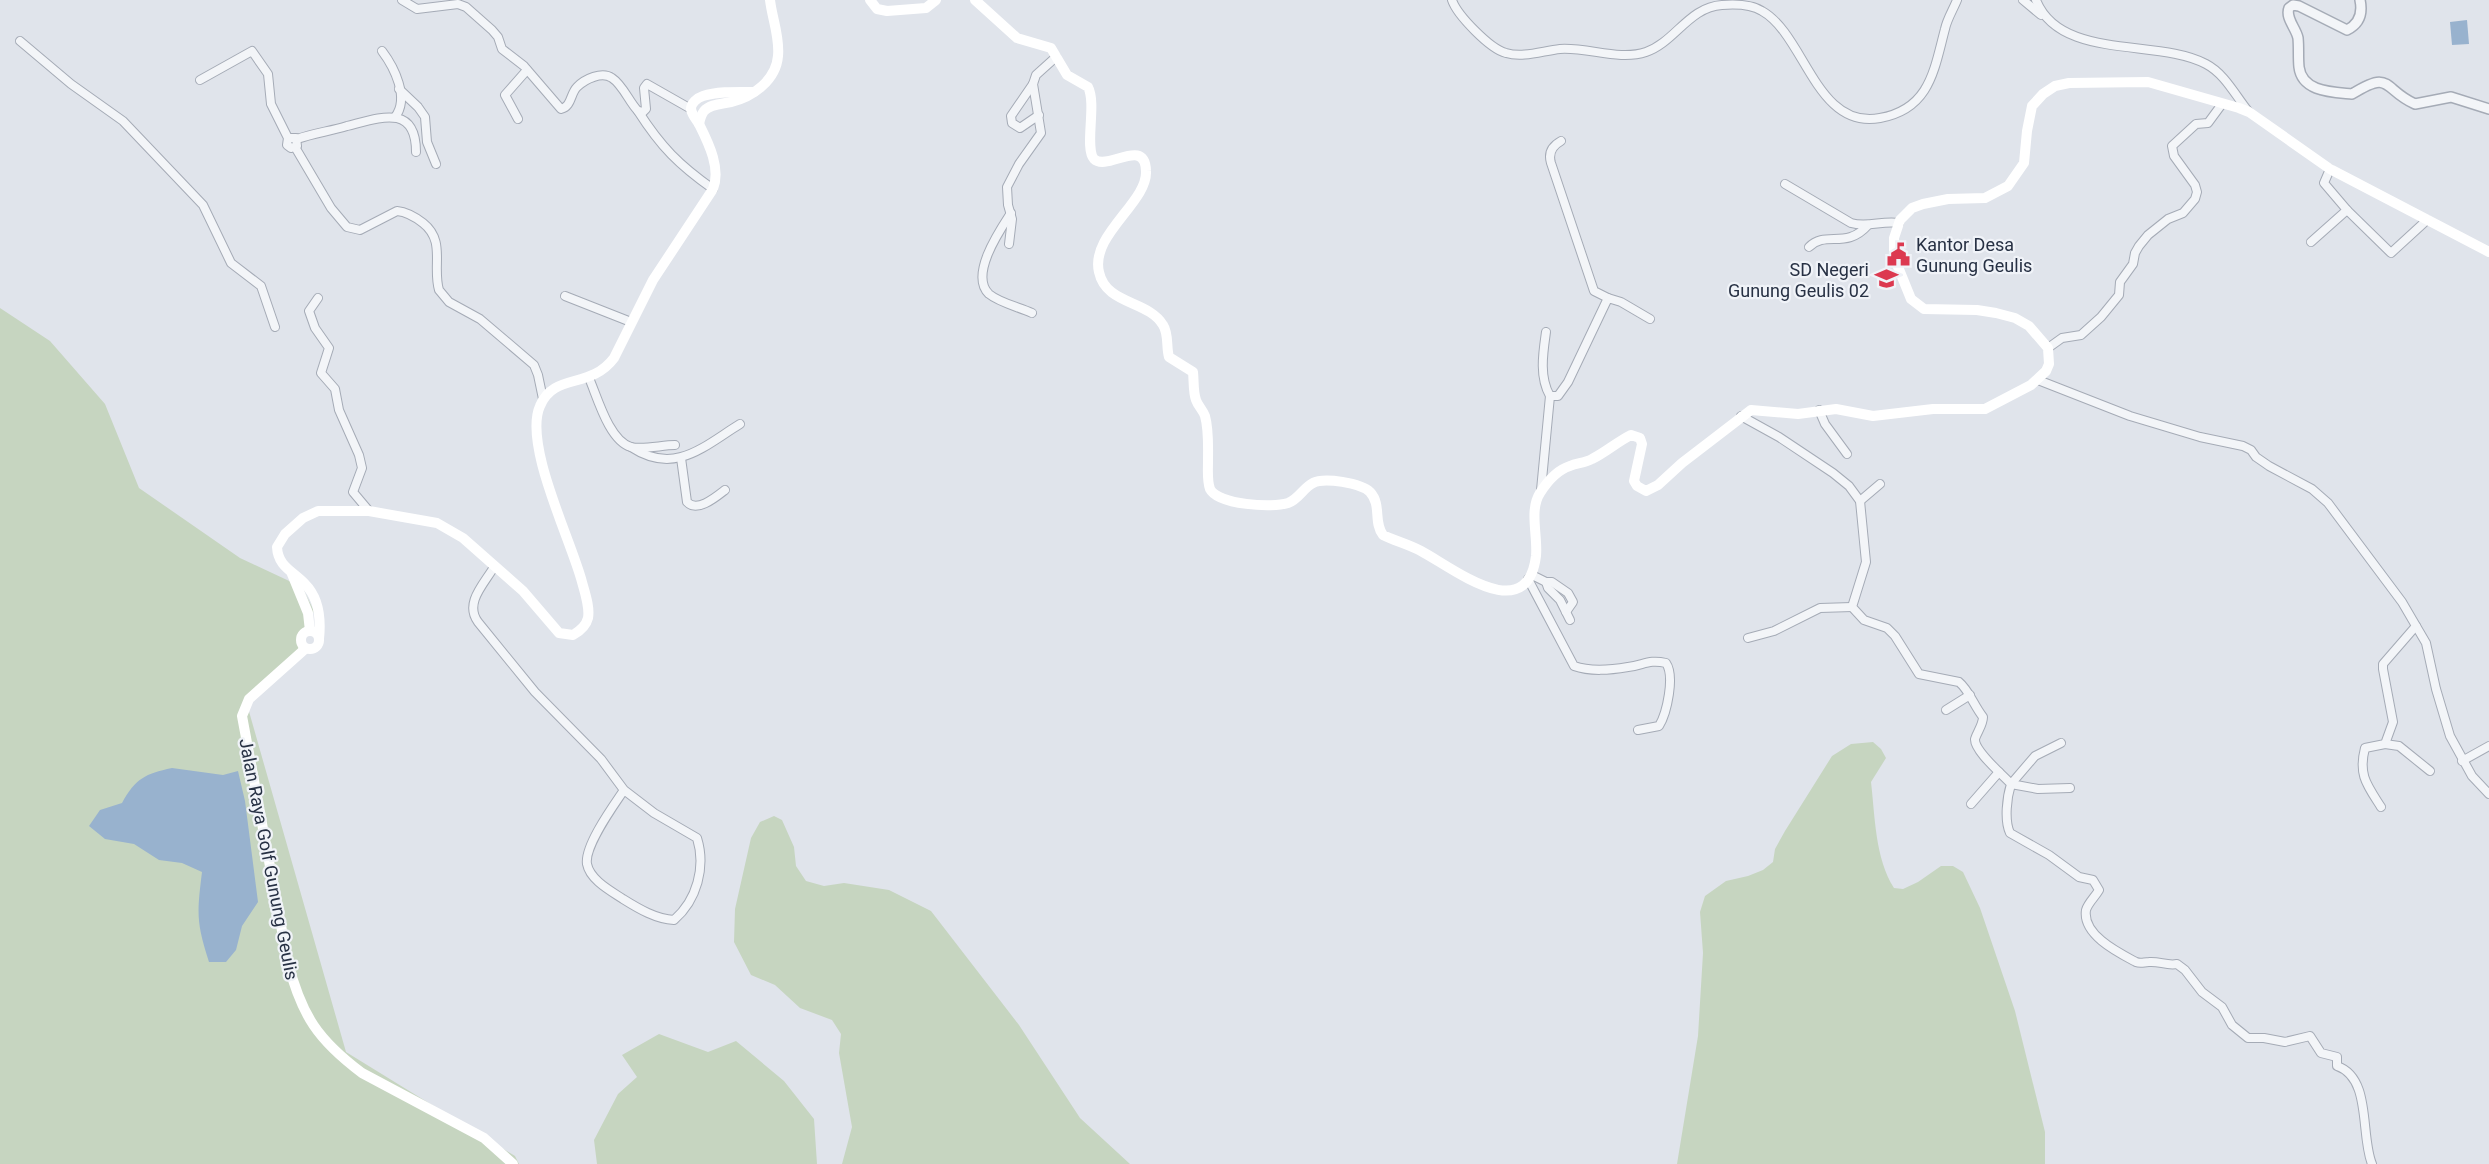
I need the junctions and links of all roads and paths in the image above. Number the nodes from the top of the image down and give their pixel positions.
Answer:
1 (402, 0) edge
2 (770, 0) edge
3 (870, 0) edge
4 (936, 0) edge
5 (975, 0) edge
6 (1452, 0) edge
7 (1957, 0) edge
8 (2023, 0) edge
9 (2036, 0) edge
10 (2360, 0) edge
11 (2048, 19) junction
12 (20, 41) dead end
13 (382, 51) dead end
14 (1056, 57) junction
15 (527, 70) junction
16 (200, 80) dead end
17 (1033, 84) junction
18 (399, 89) junction
19 (754, 92) junction
20 (2223, 104) junction
21 (691, 109) junction
22 (2489, 109) edge
23 (638, 111) junction
24 (2249, 112) junction
25 (1039, 115) junction
26 (395, 117) junction
27 (518, 119) dead end
28 (699, 124) junction
29 (1561, 141) dead end
30 (296, 143) junction
31 (416, 152) dead end
32 (436, 164) dead end
33 (2330, 169) junction
34 (1785, 184) dead end
35 (713, 189) junction
36 (2347, 210) junction
37 (1011, 213) junction
38 (2427, 220) junction
39 (1899, 223) junction
40 (1868, 225) junction
41 (2311, 242) dead end
42 (1009, 244) dead end
43 (1809, 247) dead end
44 (2489, 252) edge
45 (565, 296) dead end
46 (318, 298) dead end
47 (1608, 298) junction
48 (1032, 313) dead end
49 (1650, 319) dead end
50 (631, 322) junction
51 (275, 327) dead end
52 (1546, 332) dead end
53 (2048, 348) junction
54 (590, 378) junction
55 (2038, 380) junction
56 (1550, 396) junction
57 (543, 399) junction
58 (1818, 410) junction
59 (1742, 416) junction
60 (740, 424) dead end
61 (675, 445) dead end
62 (632, 447) junction
63 (1847, 454) dead end
64 (681, 458) junction
65 (1880, 484) dead end
66 (725, 490) dead end
67 (1541, 491) junction
68 (1860, 501) junction
69 (369, 511) junction
70 (494, 567) junction
71 (292, 574) junction
72 (1530, 577) junction
73 (1546, 582) junction
74 (1568, 593) junction
75 (1554, 595) junction
76 (1852, 607) junction
77 (1566, 612) junction
78 (1570, 620) dead end
79 (2416, 626) junction
80 (310, 631) junction
81 (1748, 638) dead end
82 (319, 639) junction
83 (305, 649) junction
84 (1970, 695) junction
85 (1946, 710) dead end
86 (1638, 730) dead end
87 (2061, 743) dead end
88 (2385, 744) junction
89 (2489, 747) edge
90 (2462, 760) junction
91 (2430, 771) dead end
92 (1999, 772) junction
93 (2011, 784) junction
94 (2070, 788) dead end
95 (624, 790) junction
96 (2489, 794) edge
97 (1971, 804) dead end
98 (2380, 807) dead end
99 (513, 1164) edge
100 (2372, 1164) edge

1 - 15 street
2 - 19 main road
3 - 4 main road
5 - 14 main road
6 - 7 street
8 - 11 street
9 - 11 street
10 - 22 street
11 - 24 street
12 - 51 street
13 - 18 street
14 - 17 street
14 - 72 main road
15 - 23 street
15 - 27 street
16 - 30 street
17 - 25 street
17 - 25 street
18 - 26 street
18 - 32 street
19 - 21 main road
19 - 28 main road
20 - 24 main road
20 - 39 main road
20 - 53 street
21 - 23 street
21 - 28 main road
23 - 35 street
24 - 33 main road
25 - 37 street
26 - 30 street
26 - 31 street
28 - 35 main road
29 - 47 street
30 - 57 street
33 - 36 street
33 - 38 main road
34 - 40 street
35 - 50 main road
36 - 38 street
36 - 41 street
37 - 42 street
37 - 48 street
38 - 44 main road
39 - 40 street
39 - 53 main road
40 - 43 street
45 - 50 street
46 - 69 street
47 - 49 street
47 - 56 street
50 - 54 main road
52 - 56 street
53 - 55 main road
54 - 57 main road
54 - 62 street
55 - 58 main road
55 - 79 street
56 - 67 street
57 - 70 main road
58 - 59 main road
58 - 63 street
59 - 67 main road
59 - 68 street
60 - 64 street
61 - 62 street
62 - 64 street
64 - 66 street
65 - 68 street
67 - 72 main road
68 - 76 street
69 - 70 main road
69 - 71 main road
70 - 95 street
71 - 80 main road
71 - 82 main road
72 - 73 street
72 - 86 street
73 - 74 street
73 - 75 street
74 - 75 street
74 - 77 street
75 - 77 street
76 - 81 street
76 - 84 street
77 - 78 street
79 - 88 street
79 - 90 street
80 - 82 main road
80 - 83 main road
82 - 83 main road, Jalan Raya Golf Gunung Geulis
83 - 99 main road, Jalan Raya Golf Gunung Geulis
84 - 85 street
84 - 92 street
87 - 93 street
88 - 91 street
88 - 98 street
89 - 90 street
90 - 96 street
92 - 93 street
92 - 97 street
93 - 94 street
93 - 100 street
95 - 95 street

